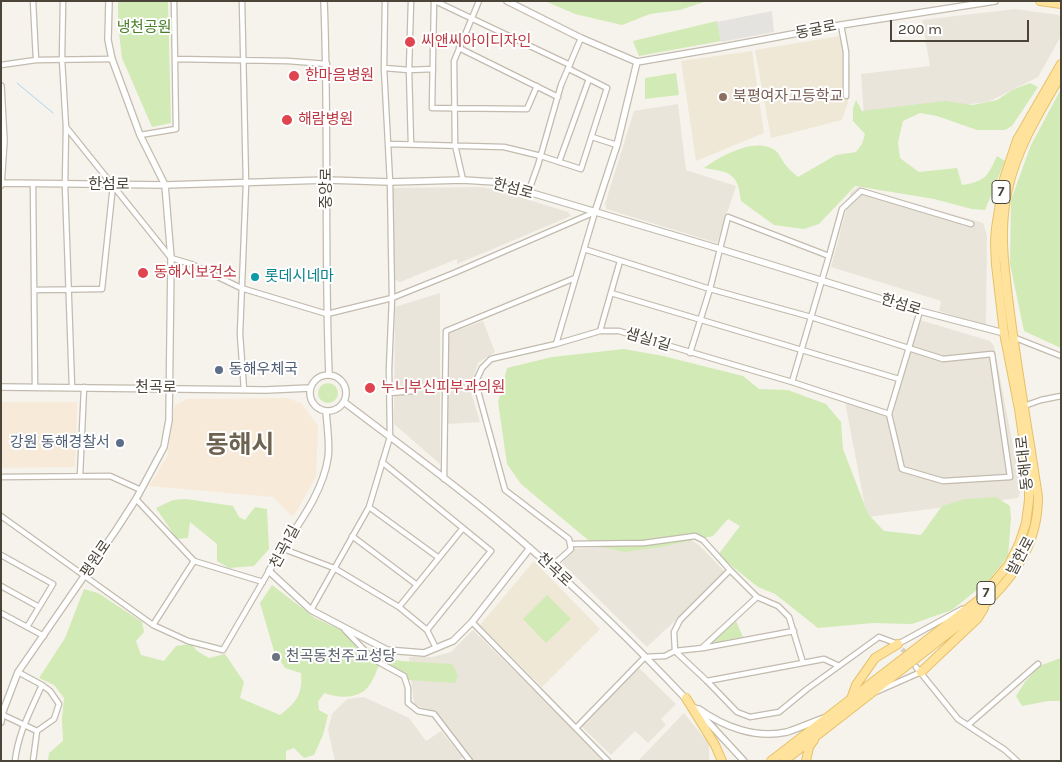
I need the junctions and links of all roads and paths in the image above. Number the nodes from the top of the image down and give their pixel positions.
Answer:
1 (33, 1) edge
2 (63, 1) edge
3 (109, 1) edge
4 (174, 1) edge
5 (242, 1) edge
6 (324, 1) edge
7 (385, 1) edge
8 (411, 1) edge
9 (435, 1) edge
10 (479, 1) edge
11 (507, 1) edge
12 (995, 1) edge
13 (1040, 1) edge
14 (1061, 4) edge
15 (472, 17) junction
16 (841, 25) junction
17 (581, 38) junction
18 (459, 48) junction
19 (175, 59) junction
20 (243, 59) junction
21 (36, 60) junction
22 (62, 60) junction
23 (112, 60) junction
24 (637, 62) junction
25 (326, 64) junction
26 (1061, 64) edge
27 (1, 65) edge
28 (569, 67) junction
29 (384, 68) junction
30 (433, 69) junction
31 (409, 70) junction
32 (1061, 75) edge
33 (589, 79) junction
34 (1, 86) edge
35 (537, 86) junction
36 (846, 96) dead end
37 (558, 97) junction
38 (455, 107) junction
39 (66, 127) junction
40 (140, 135) junction
41 (592, 137) junction
42 (389, 144) junction
43 (411, 144) junction
44 (455, 145) junction
45 (616, 145) junction
46 (541, 156) junction
47 (560, 162) junction
48 (327, 180) junction
49 (463, 180) junction
50 (390, 182) junction
51 (1, 184) edge
52 (33, 184) junction
53 (246, 184) junction
54 (65, 185) junction
55 (113, 185) junction
56 (165, 185) junction
57 (528, 193) junction
58 (595, 212) junction
59 (972, 224) dead end
60 (584, 249) junction
61 (720, 249) junction
62 (829, 256) junction
63 (171, 258) junction
64 (620, 260) junction
65 (576, 278) junction
66 (821, 280) junction
67 (240, 288) junction
68 (710, 288) junction
69 (69, 289) junction
70 (34, 290) junction
71 (611, 293) junction
72 (392, 298) junction
73 (920, 311) junction
74 (327, 314) junction
75 (811, 317) junction
76 (700, 319) junction
77 (600, 331) junction
78 (1004, 333) junction
79 (1013, 337) junction
80 (556, 344) junction
81 (908, 348) junction
82 (801, 351) junction
83 (690, 353) junction
84 (1061, 356) edge
85 (330, 375) junction
86 (899, 379) junction
87 (792, 382) junction
88 (1, 387) edge
89 (35, 387) junction
90 (72, 387) junction
91 (84, 387) junction
92 (169, 388) junction
93 (310, 388) junction
94 (244, 390) junction
95 (413, 391) dead end
96 (390, 393) junction
97 (1061, 396) edge
98 (344, 402) junction
99 (1024, 406) junction
100 (326, 412) junction
101 (889, 414) junction
102 (390, 437) junction
103 (382, 462) junction
104 (80, 476) junction
105 (1, 477) edge
106 (444, 479) junction
107 (141, 490) junction
108 (136, 499) junction
109 (369, 507) junction
110 (1, 516) edge
111 (463, 528) junction
112 (352, 536) junction
113 (570, 544) junction
114 (281, 548) junction
115 (530, 548) junction
116 (1, 555) edge
117 (439, 558) junction
118 (194, 560) junction
119 (551, 567) junction
120 (334, 568) junction
121 (730, 570) junction
122 (269, 571) junction
123 (84, 576) junction
124 (263, 582) junction
125 (417, 585) junction
126 (1, 586) edge
127 (757, 597) junction
128 (984, 601) junction
129 (39, 607) junction
130 (399, 608) junction
131 (311, 610) junction
132 (1, 613) edge
133 (472, 622) junction
134 (152, 625) junction
135 (27, 627) junction
136 (343, 627) junction
137 (427, 630) junction
138 (794, 631) junction
139 (44, 636) junction
140 (898, 644) junction
141 (436, 648) junction
142 (702, 648) junction
143 (675, 651) junction
144 (646, 657) junction
145 (803, 663) junction
146 (1038, 664) dead end
147 (839, 666) junction
148 (918, 670) junction
149 (18, 672) junction
150 (706, 680) junction
151 (42, 685) junction
152 (872, 693) junction
153 (686, 698) junction
154 (850, 699) junction
155 (2, 714) edge
156 (828, 716) junction
157 (1, 722) edge
158 (24, 724) junction
159 (968, 725) junction
160 (576, 728) junction
161 (37, 731) junction
162 (817, 735) junction
163 (15, 761) edge
164 (33, 761) edge
165 (470, 761) edge
166 (608, 761) edge
167 (722, 761) edge
168 (744, 761) edge
169 (771, 761) edge
170 (784, 761) edge
171 (806, 761) edge
172 (1017, 761) edge

1 - 21 street
2 - 22 street
3 - 23 street
4 - 19 street
5 - 20 street
6 - 25 street, 중앙로
7 - 29 street
8 - 31 street
9 - 15 street
9 - 30 street
10 - 15 street
11 - 17 street
12 - 16 street, 동굴로
13 - 14 main road
15 - 18 street
15 - 28 street
16 - 24 street, 동굴로
16 - 36 street
17 - 24 street
17 - 28 street
18 - 35 street
18 - 38 street
19 - 20 street
19 - 40 street
20 - 25 street
20 - 53 street
21 - 22 street
21 - 27 street
22 - 23 street
22 - 39 street
23 - 40 street
24 - 45 street
25 - 48 street, 중앙로
26 - 78 main road, 동해대로 / 7
28 - 33 street
28 - 37 street
29 - 31 street
29 - 42 street
30 - 31 street
30 - 38 street
31 - 43 street
32 - 79 main road, 7
33 - 41 street
33 - 47 street
34 - 51 street
35 - 37 street
35 - 38 street
37 - 46 street
38 - 44 street
39 - 54 street
39 - 55 street
40 - 56 street
41 - 45 street
41 - 47 street
42 - 43 street
42 - 50 street
43 - 44 street
44 - 46 street
44 - 49 street
45 - 58 street
46 - 47 street
46 - 57 street
48 - 50 street, 한섬로
48 - 53 street, 한섬로
48 - 74 street, 중앙로
49 - 50 street, 한섬로
49 - 57 street, 한섬로
50 - 72 street
51 - 52 street, 한섬로
52 - 54 street, 한섬로
52 - 70 street
53 - 56 street, 한섬로
53 - 67 street
54 - 55 street, 한섬로
54 - 69 street
55 - 56 street, 한섬로
55 - 63 street
55 - 69 street
56 - 63 street, 평원로
57 - 58 street, 한섬로
58 - 60 street
58 - 61 street, 한섬로
58 - 72 street
59 - 62 street
60 - 64 street
60 - 65 street
61 - 62 street
61 - 66 street, 한섬로
61 - 68 street
62 - 66 street
63 - 67 street
63 - 92 street, 평원로
64 - 68 street
64 - 71 street
65 - 80 street
65 - 106 street
66 - 73 street, 한섬로
66 - 75 street
67 - 74 street
67 - 94 street
68 - 75 street
68 - 76 street
69 - 70 street
69 - 90 street
70 - 89 street
71 - 76 street
71 - 77 street
72 - 74 street
72 - 96 street
73 - 78 street, 한섬로
73 - 81 street
74 - 85 street, 중앙로
75 - 81 street
75 - 82 street
76 - 82 street
76 - 83 street
77 - 80 street, 샘실1길
77 - 83 street, 샘실1길
78 - 79 main road
78 - 128 main road, 동해대로 / 7
79 - 84 street
79 - 99 main road, 발한로 / 7
80 - 113 street, 샘실1길
81 - 86 street
81 - 101 street
82 - 86 street
82 - 87 street
83 - 87 street, 샘실1길
85 - 93 street
85 - 98 street
86 - 101 street
87 - 101 street, 샘실1길
88 - 89 street, 천곡로
89 - 90 street, 천곡로
90 - 91 street, 천곡로
91 - 92 street, 천곡로
91 - 104 street
92 - 94 street, 천곡로
92 - 107 street, 평원로
93 - 94 street, 천곡로
93 - 100 street
95 - 96 street
96 - 102 street
97 - 99 street
98 - 100 street
98 - 102 street, 천곡로
99 - 128 main road, 발한로 / 7
100 - 114 street, 천곡1길
102 - 103 street
102 - 106 street, 천곡로
103 - 109 street
103 - 111 street
104 - 105 street
104 - 107 street
106 - 115 street, 천곡로
107 - 108 street, 평원로
108 - 118 street
108 - 123 street, 평원로
109 - 112 street
109 - 117 street
110 - 123 street
111 - 117 street
111 - 137 street
112 - 120 street
112 - 125 street
113 - 119 street
113 - 121 street
114 - 120 street
114 - 122 street, 천곡1길
115 - 119 street, 천곡로
115 - 133 street
116 - 129 street
117 - 125 street
118 - 124 street
118 - 134 street
119 - 144 street, 천곡로
120 - 130 street
120 - 131 street
121 - 127 street
121 - 143 street
122 - 124 street
122 - 131 street, 천곡1길
123 - 134 street
123 - 139 street, 평원로
124 - 134 street
125 - 130 street
126 - 129 street
127 - 138 street
127 - 142 street
128 - 140 street
128 - 148 main road
128 - 152 main road, 발한로 / 7
128 - 154 main road, 동해대로 / 7
129 - 135 street
130 - 137 street
131 - 136 street, 천곡1길
132 - 135 street
133 - 141 street
133 - 160 street
135 - 139 street
136 - 141 street, 천곡1길
136 - 165 street
137 - 141 street
138 - 142 street
138 - 145 street
139 - 149 street, 평원로
140 - 147 street
140 - 154 main road
142 - 143 street
143 - 144 street
143 - 150 street
144 - 153 street, 천곡로
144 - 160 street
145 - 147 street
145 - 150 street
146 - 159 street
147 - 150 street
148 - 152 street
148 - 159 street
149 - 151 street
149 - 155 street, 평원로
151 - 158 street
151 - 161 street
152 - 162 main road, 발한로 / 7
153 - 156 street
153 - 167 main road
153 - 168 street, 천곡로
154 - 156 main road, 동해대로 / 7
155 - 157 street, 평원로
155 - 158 street
156 - 169 main road, 동해대로 / 7
158 - 161 street
158 - 163 street
159 - 172 street
160 - 166 street
161 - 164 street
162 - 170 main road, 발한로 / 7
162 - 171 main road

